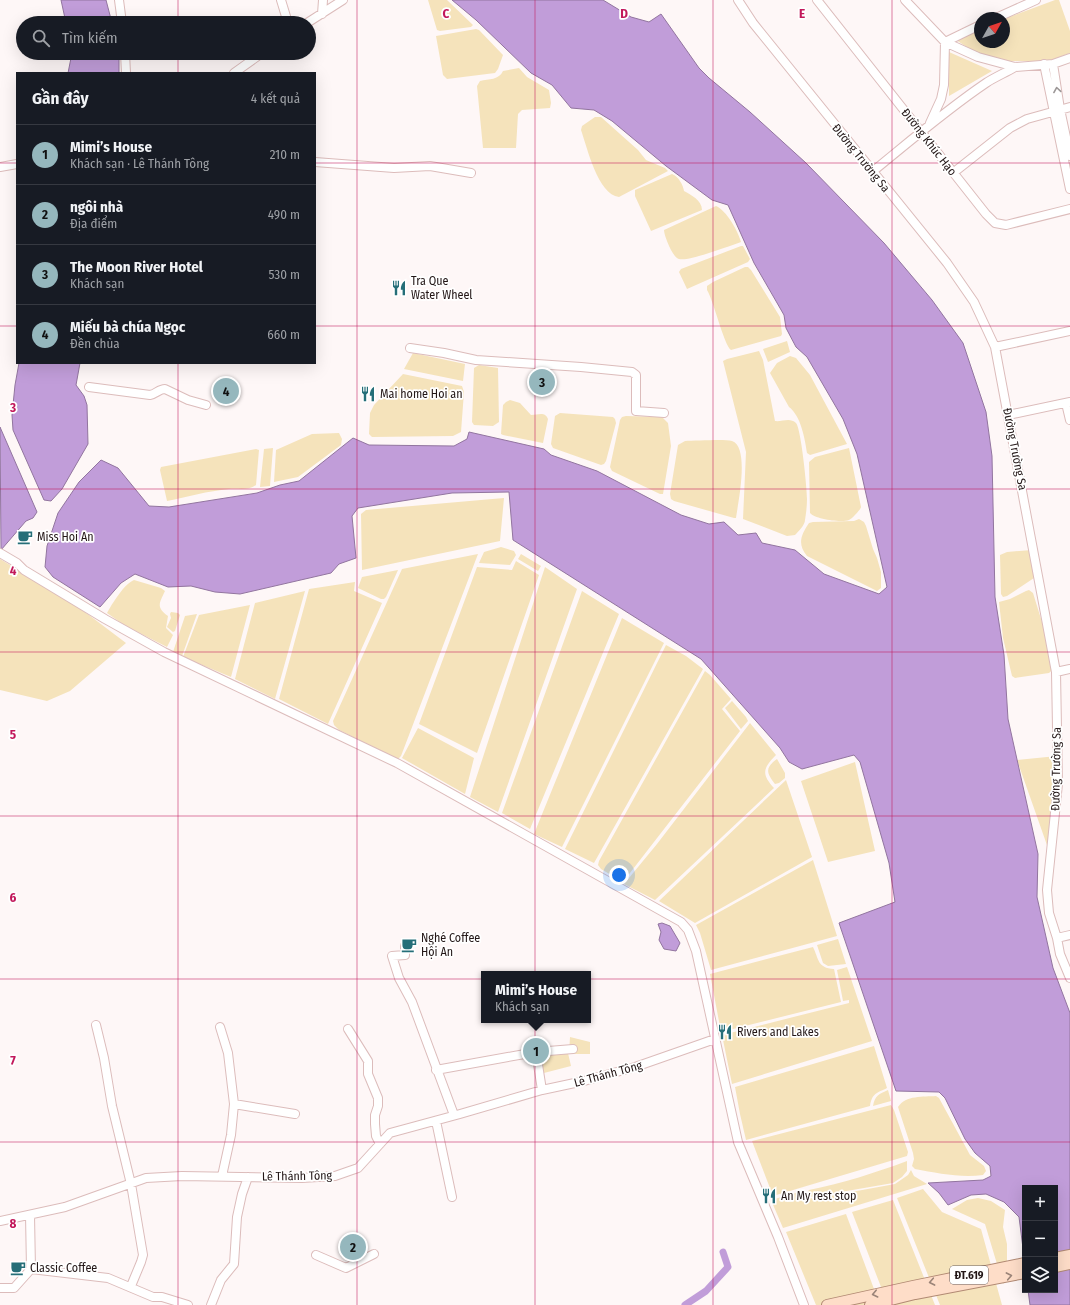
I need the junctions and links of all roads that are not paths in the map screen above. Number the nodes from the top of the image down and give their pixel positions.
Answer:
1 (119, 0) edge
2 (281, 0) edge
3 (323, 0) edge
4 (343, 0) edge
5 (738, 0) edge
6 (817, 0) edge
7 (905, 0) edge
8 (1036, 0) edge
9 (1009, 12) edge
10 (322, 14) junction
11 (121, 16) edge
12 (286, 16) edge
13 (316, 18) edge
14 (974, 28) edge
15 (944, 42) junction
16 (1070, 58) edge
17 (125, 60) edge
18 (252, 60) edge
19 (1044, 64) junction
20 (1053, 64) junction
21 (1015, 67) junction
22 (126, 72) edge
23 (235, 72) edge
24 (1070, 107) edge
25 (1057, 110) junction
26 (929, 125) junction
27 (922, 132) junction
28 (1070, 156) edge
29 (316, 162) edge
30 (16, 164) edge
31 (0, 167) edge
32 (872, 172) junction
33 (953, 172) junction
34 (471, 173) dead end
35 (1070, 190) edge
36 (1070, 209) edge
37 (1070, 331) edge
38 (995, 347) junction
39 (410, 348) dead end
40 (90, 387) dead end
41 (1068, 402) edge
42 (206, 405) dead end
43 (664, 413) dead end
44 (1008, 415) junction
45 (1070, 420) edge
46 (0, 553) edge
47 (1070, 670) edge
48 (1056, 672) junction
49 (1070, 934) edge
50 (1057, 938) junction
51 (410, 944) dead end
52 (1070, 978) edge
53 (96, 1025) dead end
54 (220, 1027) dead end
55 (348, 1029) dead end
56 (715, 1039) junction
57 (573, 1049) dead end
58 (536, 1052) junction
59 (436, 1070) junction
60 (542, 1090) junction
61 (234, 1104) junction
62 (294, 1114) dead end
63 (454, 1115) junction
64 (436, 1120) junction
65 (380, 1144) junction
66 (222, 1176) junction
67 (248, 1177) junction
68 (131, 1184) junction
69 (452, 1197) dead end
70 (30, 1215) junction
71 (0, 1221) edge
72 (374, 1254) dead end
73 (1070, 1254) edge
74 (316, 1255) dead end
75 (1058, 1257) edge
76 (1070, 1264) edge
77 (1022, 1265) edge
78 (1058, 1266) edge
79 (31, 1269) junction
80 (1022, 1273) edge
81 (131, 1286) junction
82 (0, 1288) edge
83 (914, 1290) junction
84 (188, 1305) edge
85 (211, 1305) edge
86 (804, 1305) edge
87 (826, 1305) edge
88 (870, 1305) edge

1 - 11 street
2 - 12 street
3 - 10 street
4 - 10 street
5 - 32 street, Đường Trường Sa
6 - 27 street, Đường Khúc Hạo
7 - 15 street
8 - 9 street
10 - 13 street
14 - 15 street
15 - 21 street
15 - 26 street
16 - 20 street
17 - 22 street
18 - 23 street
19 - 20 street
19 - 21 street
19 - 25 street
25 -> 20 street
21 - 26 street
24 - 25 street
25 - 28 street
25 - 33 street
25 - 35 street
26 - 27 street
27 - 32 street
27 - 33 street, Đường Khúc Hạo
29 - 34 street
30 - 31 street
32 - 38 street, Đường Trường Sa
33 - 36 street, Đường Khúc Hạo
37 - 38 street
38 - 44 street, Đường Trường Sa
39 - 43 street
40 - 42 street
41 - 44 street
41 - 45 street
44 - 48 street, Đường Trường Sa
46 - 56 street
47 - 48 street
48 - 50 street, Đường Trường Sa
49 - 50 street
50 - 52 street, Đường Trường Sa
51 - 59 street
53 - 68 street
54 - 61 street
55 - 65 street
56 - 60 street, Lê Thánh Tông
56 - 86 street
57 - 58 street
58 - 59 street
58 - 60 street
59 - 63 street
60 - 63 street, Lê Thánh Tông
61 - 62 street
61 - 66 street
63 - 64 street, Lê Thánh Tông
64 - 65 street, Lê Thánh Tông
64 - 69 street
65 - 67 street, Lê Thánh Tông
66 - 67 street, Lê Thánh Tông
66 - 68 street, Lê Thánh Tông
67 - 85 street
68 - 70 street, Lê Thánh Tông
68 - 81 street
70 - 71 street, Lê Thánh Tông
70 - 79 street
72 - 74 street
73 - 75 main road
76 - 78 main road
77 -> 83 main road, ĐT.619
79 - 81 street
79 - 82 street
83 -> 80 main road, ĐT.619
81 - 84 street
83 -> 87 main road, ĐT.619
83 - 88 main road, ĐT.619

